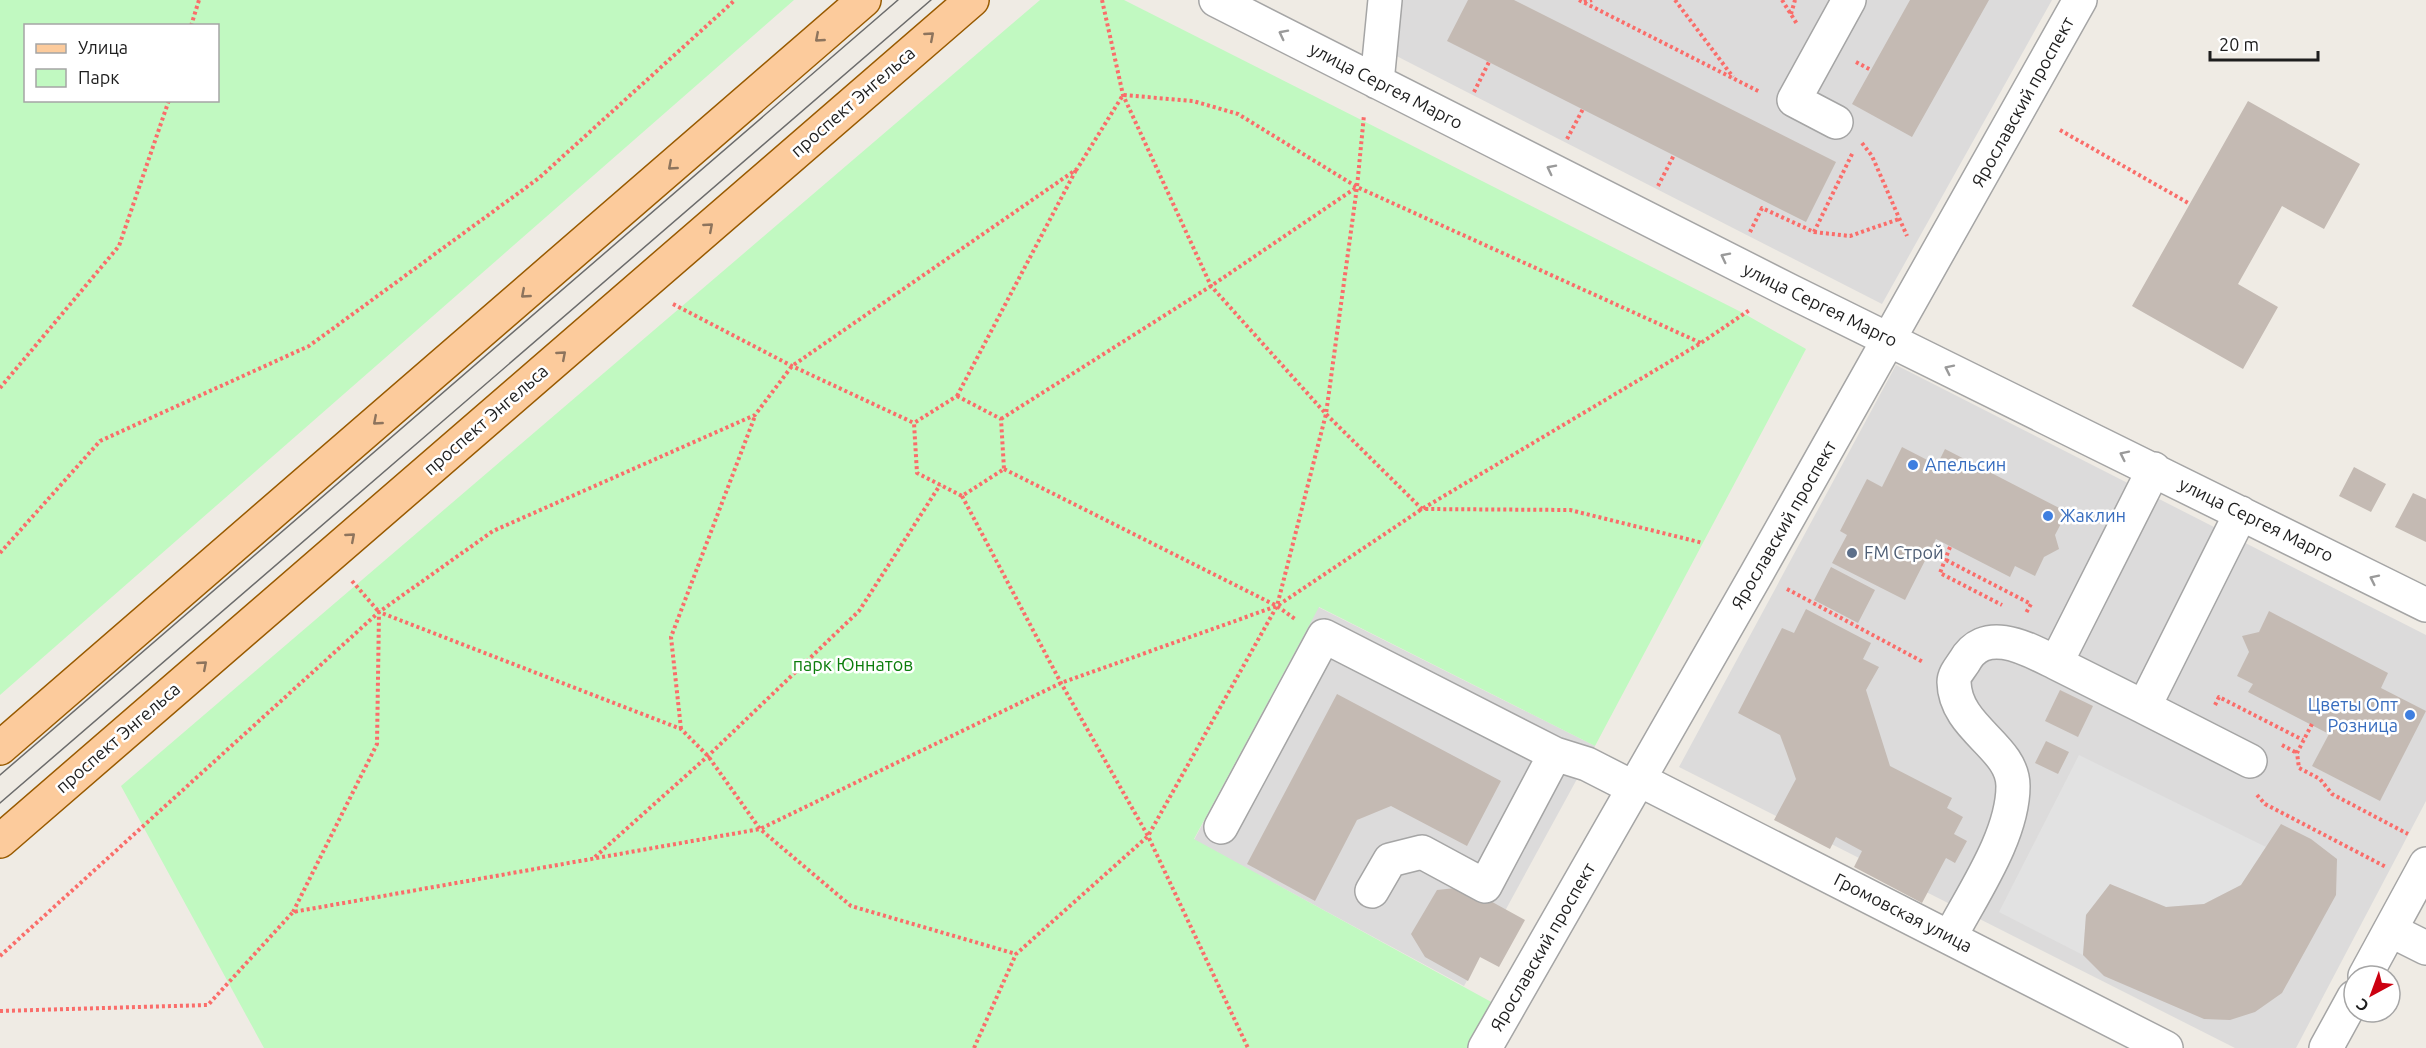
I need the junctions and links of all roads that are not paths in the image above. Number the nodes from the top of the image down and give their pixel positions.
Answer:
1 (864, 0) edge
2 (972, 0) edge
3 (1216, 0) edge
4 (1385, 0) edge
5 (1849, 0) edge
6 (2080, 0) edge
7 (1377, 82) junction
8 (1836, 122) dead end
9 (1890, 339) junction
10 (2154, 469) junction
11 (2241, 513) junction
12 (2426, 605) edge
13 (2056, 663) junction
14 (2144, 707) junction
15 (0, 748) edge
16 (1555, 754) junction
17 (2250, 761) road end
18 (1637, 784) junction
19 (1221, 827) dead end
20 (0, 841) edge
21 (2418, 861) edge
22 (1372, 891) dead end
23 (2390, 930) junction
24 (1950, 937) junction
25 (2424, 955) edge
26 (2372, 964) edge
27 (2342, 1019) edge
28 (1485, 1048) edge
29 (2166, 1048) edge
30 (2326, 1048) edge

1 -> 15 main road
20 -> 2 main road, проспект Энгельса
7 -> 3 street, улица Сергея Марго
4 - 7 street
5 - 8 street
6 - 9 street, Ярославский проспект
9 -> 7 street, улица Сергея Марго
10 -> 9 street, улица Сергея Марго
9 - 18 street, Ярославский проспект
10 - 11 street, улица Сергея Марго
10 - 13 street
12 -> 11 street, улица Сергея Марго
11 - 14 street
13 - 14 street
13 - 24 street
14 - 17 street
16 - 18 street, Громовская улица
16 - 19 street, Громовская улица
16 - 22 street
18 - 24 street, Громовская улица
18 - 28 street, Ярославский проспект
21 - 23 street
23 - 25 street
23 - 26 street
24 - 29 street, Громовская улица
27 - 30 street

